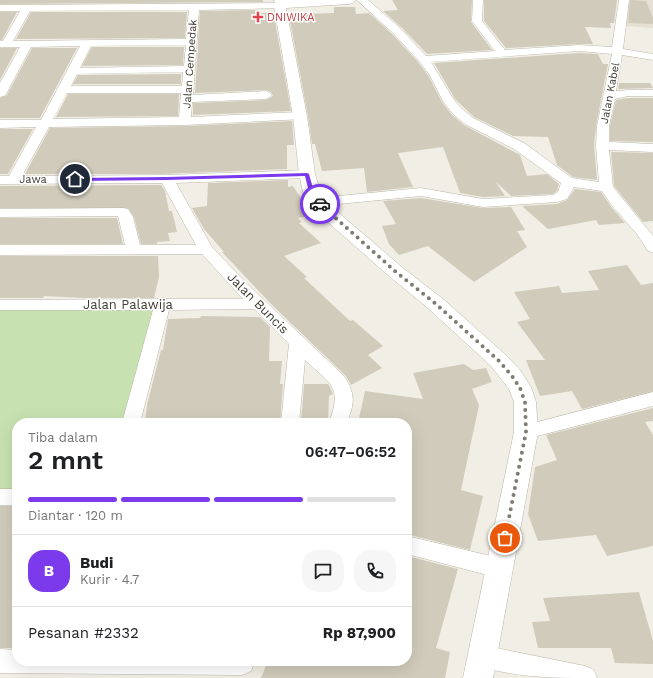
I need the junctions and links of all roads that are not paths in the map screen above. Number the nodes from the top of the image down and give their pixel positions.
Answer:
1 (349, 0) edge
2 (362, 0) edge
3 (478, 0) edge
4 (624, 0) edge
5 (281, 4) edge
6 (194, 7) junction
7 (0, 8) edge
8 (26, 8) junction
9 (192, 42) junction
10 (87, 43) junction
11 (3, 44) edge
12 (27, 44) junction
13 (618, 51) junction
14 (503, 54) junction
15 (653, 57) edge
16 (423, 59) junction
17 (189, 69) junction
18 (73, 71) junction
19 (64, 90) junction
20 (653, 93) edge
21 (0, 94) edge
22 (188, 94) junction
23 (266, 95) dead end
24 (610, 96) junction
25 (300, 116) junction
26 (185, 121) junction
27 (0, 124) edge
28 (45, 124) junction
29 (602, 146) junction
30 (653, 148) edge
31 (307, 174) junction
32 (14, 179) junction
33 (167, 179) junction
34 (0, 180) edge
35 (568, 182) junction
36 (606, 187) junction
37 (318, 202) junction
38 (0, 213) edge
39 (653, 248) edge
40 (134, 249) junction
41 (206, 249) junction
42 (0, 250) edge
43 (163, 303) junction
44 (257, 304) junction
45 (0, 305) edge
46 (298, 342) junction
47 (653, 399) edge
48 (132, 418) edge
49 (290, 418) edge
50 (340, 418) edge
51 (526, 432) junction
52 (0, 497) edge
53 (12, 497) edge
54 (412, 546) edge
55 (499, 568) junction
56 (0, 661) edge
57 (12, 661) edge
58 (201, 666) edge
59 (241, 667) edge
60 (479, 667) edge
61 (585, 678) edge

1 - 5 street
2 - 16 street
3 - 14 street
4 - 13 street, Jalan Kabel
5 - 6 street
5 - 25 street
6 - 8 street
6 - 9 street, Jalan Cempedak
7 - 8 street
8 - 11 street
9 - 10 street
9 - 17 street, Jalan Cempedak
10 - 12 street
10 - 18 street
11 - 12 street
12 - 21 street
13 - 14 street
13 - 15 street
13 - 24 street, Jalan Kabel
14 - 16 street
16 - 35 street
17 - 18 street
17 - 22 street, Jalan Cempedak
18 - 19 street
19 - 22 street
19 - 28 street
20 - 24 street
22 - 23 street
22 - 26 street, Jalan Cempedak
24 - 29 street, Jalan Kabel
25 - 26 street
25 - 31 street
26 - 28 street
27 - 28 street
28 - 32 street
29 - 30 street
29 - 36 street, Jalan Kabel
31 - 33 street, Jawa
31 - 37 street
32 - 33 street, Jawa
32 - 34 street, Jawa
33 - 41 street, Jalan Buncis
35 - 36 street
35 - 37 street
36 - 39 street
37 - 51 street
38 - 40 street
40 - 41 street
40 - 42 street
41 - 44 street, Jalan Buncis
43 - 44 street, Jalan Palawija
43 - 45 street, Jalan Palawija
43 - 48 street
44 - 46 street, Jalan Buncis
46 - 49 street
46 - 50 street, Jalan Buncis
47 - 51 street
51 - 55 street
52 - 53 street
54 - 55 street
55 - 60 street
56 - 57 street
58 - 59 street
60 - 61 street

